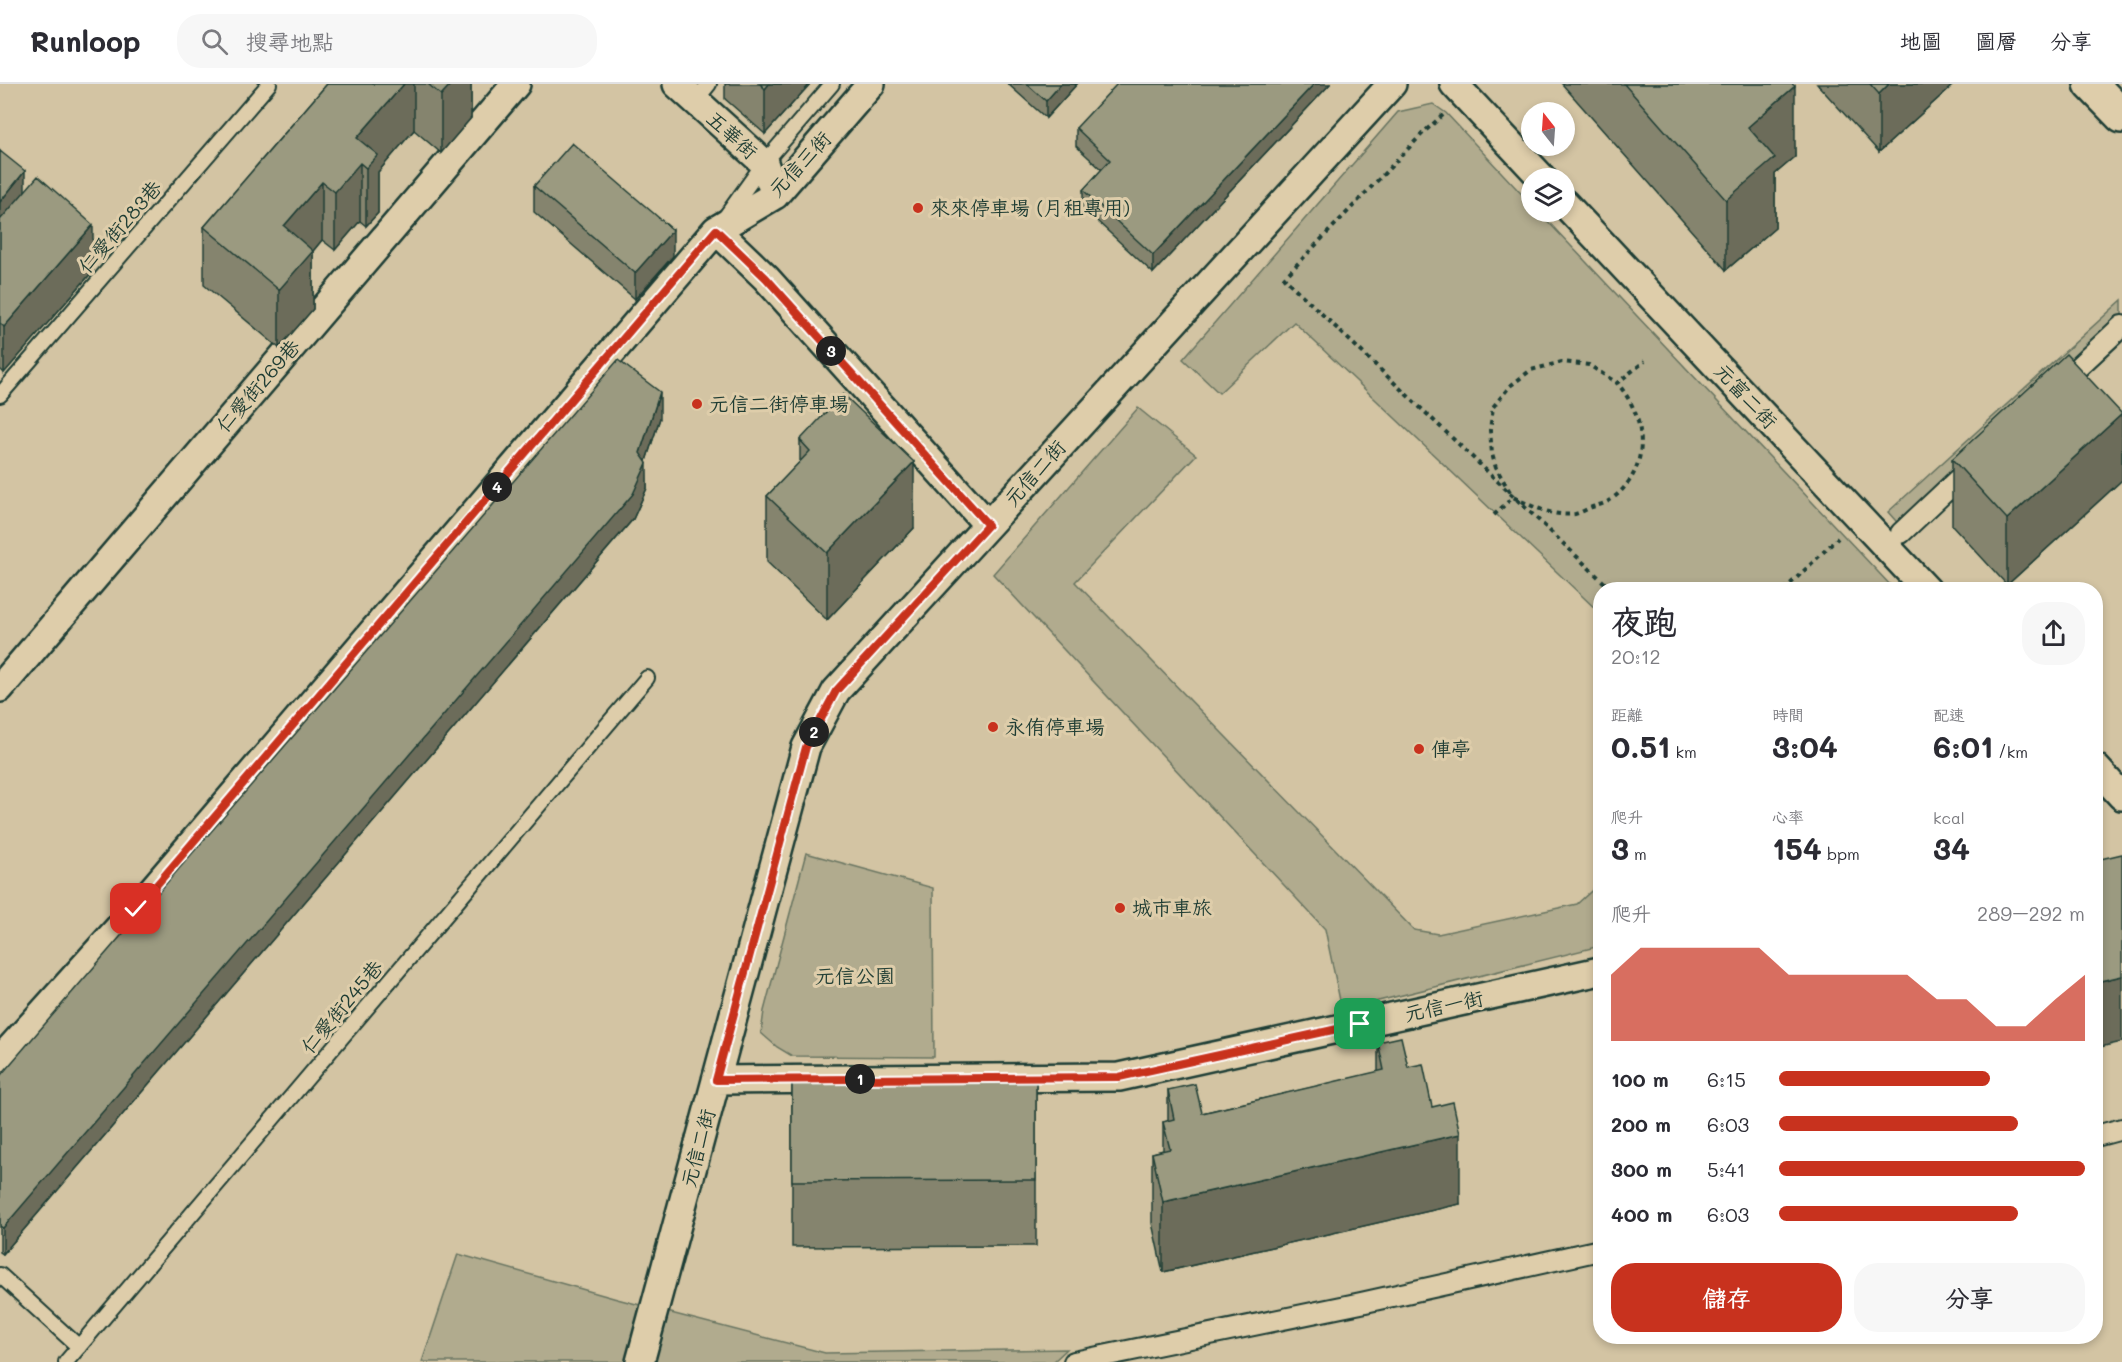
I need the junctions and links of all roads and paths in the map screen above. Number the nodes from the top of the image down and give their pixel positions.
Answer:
1 (269, 84) edge
2 (516, 84) edge
3 (832, 84) edge
4 (871, 84) edge
5 (1392, 84) edge
6 (2091, 84) edge
7 (694, 90) edge
8 (1452, 96) edge
9 (2122, 116) edge
10 (764, 164) junction
11 (1531, 168) edge
12 (775, 195) junction
13 (1575, 215) edge
14 (716, 230) junction
15 (2122, 326) edge
16 (1645, 361) dead end
17 (1617, 383) junction
18 (0, 395) edge
19 (2045, 398) edge
20 (1986, 453) edge
21 (1513, 496) junction
22 (1494, 514) dead end
23 (988, 525) junction
24 (1901, 533) dead end
25 (1838, 537) dead end
26 (1604, 582) edge
27 (1792, 582) edge
28 (1919, 582) edge
29 (647, 678) dead end
30 (0, 688) edge
31 (1593, 973) edge
32 (0, 1060) edge
33 (716, 1080) junction
34 (2122, 1129) edge
35 (2103, 1134) edge
36 (1593, 1252) edge
37 (0, 1275) edge
38 (79, 1347) junction
39 (66, 1362) edge
40 (640, 1362) edge
41 (1074, 1362) edge

1 - 18 lane, 仁愛街283巷
2 - 30 street, 仁愛街269巷
3 - 10 lane
4 - 12 street, 元信三街
5 - 23 street, 元信二街
6 - 9 street
7 - 10 street, 五華街
8 - 11 street
8 - 21 path
10 - 12 street, 五華街
10 - 14 lane
12 - 14 street, 元信三街
13 - 28 street, 元富二街
14 - 23 street
14 - 32 street, 元信三街
15 - 19 street
16 - 17 path
17 - 21 path
17 - 21 path
20 - 24 street
21 - 22 path
21 - 26 path
23 - 33 street, 元信二街
25 - 27 path
29 - 38 lane, 仁愛街245巷
31 - 33 street, 元信一街
33 - 40 street, 元信二街
34 - 35 street
36 - 41 street
37 - 38 lane
38 - 39 lane, 仁愛街245巷

